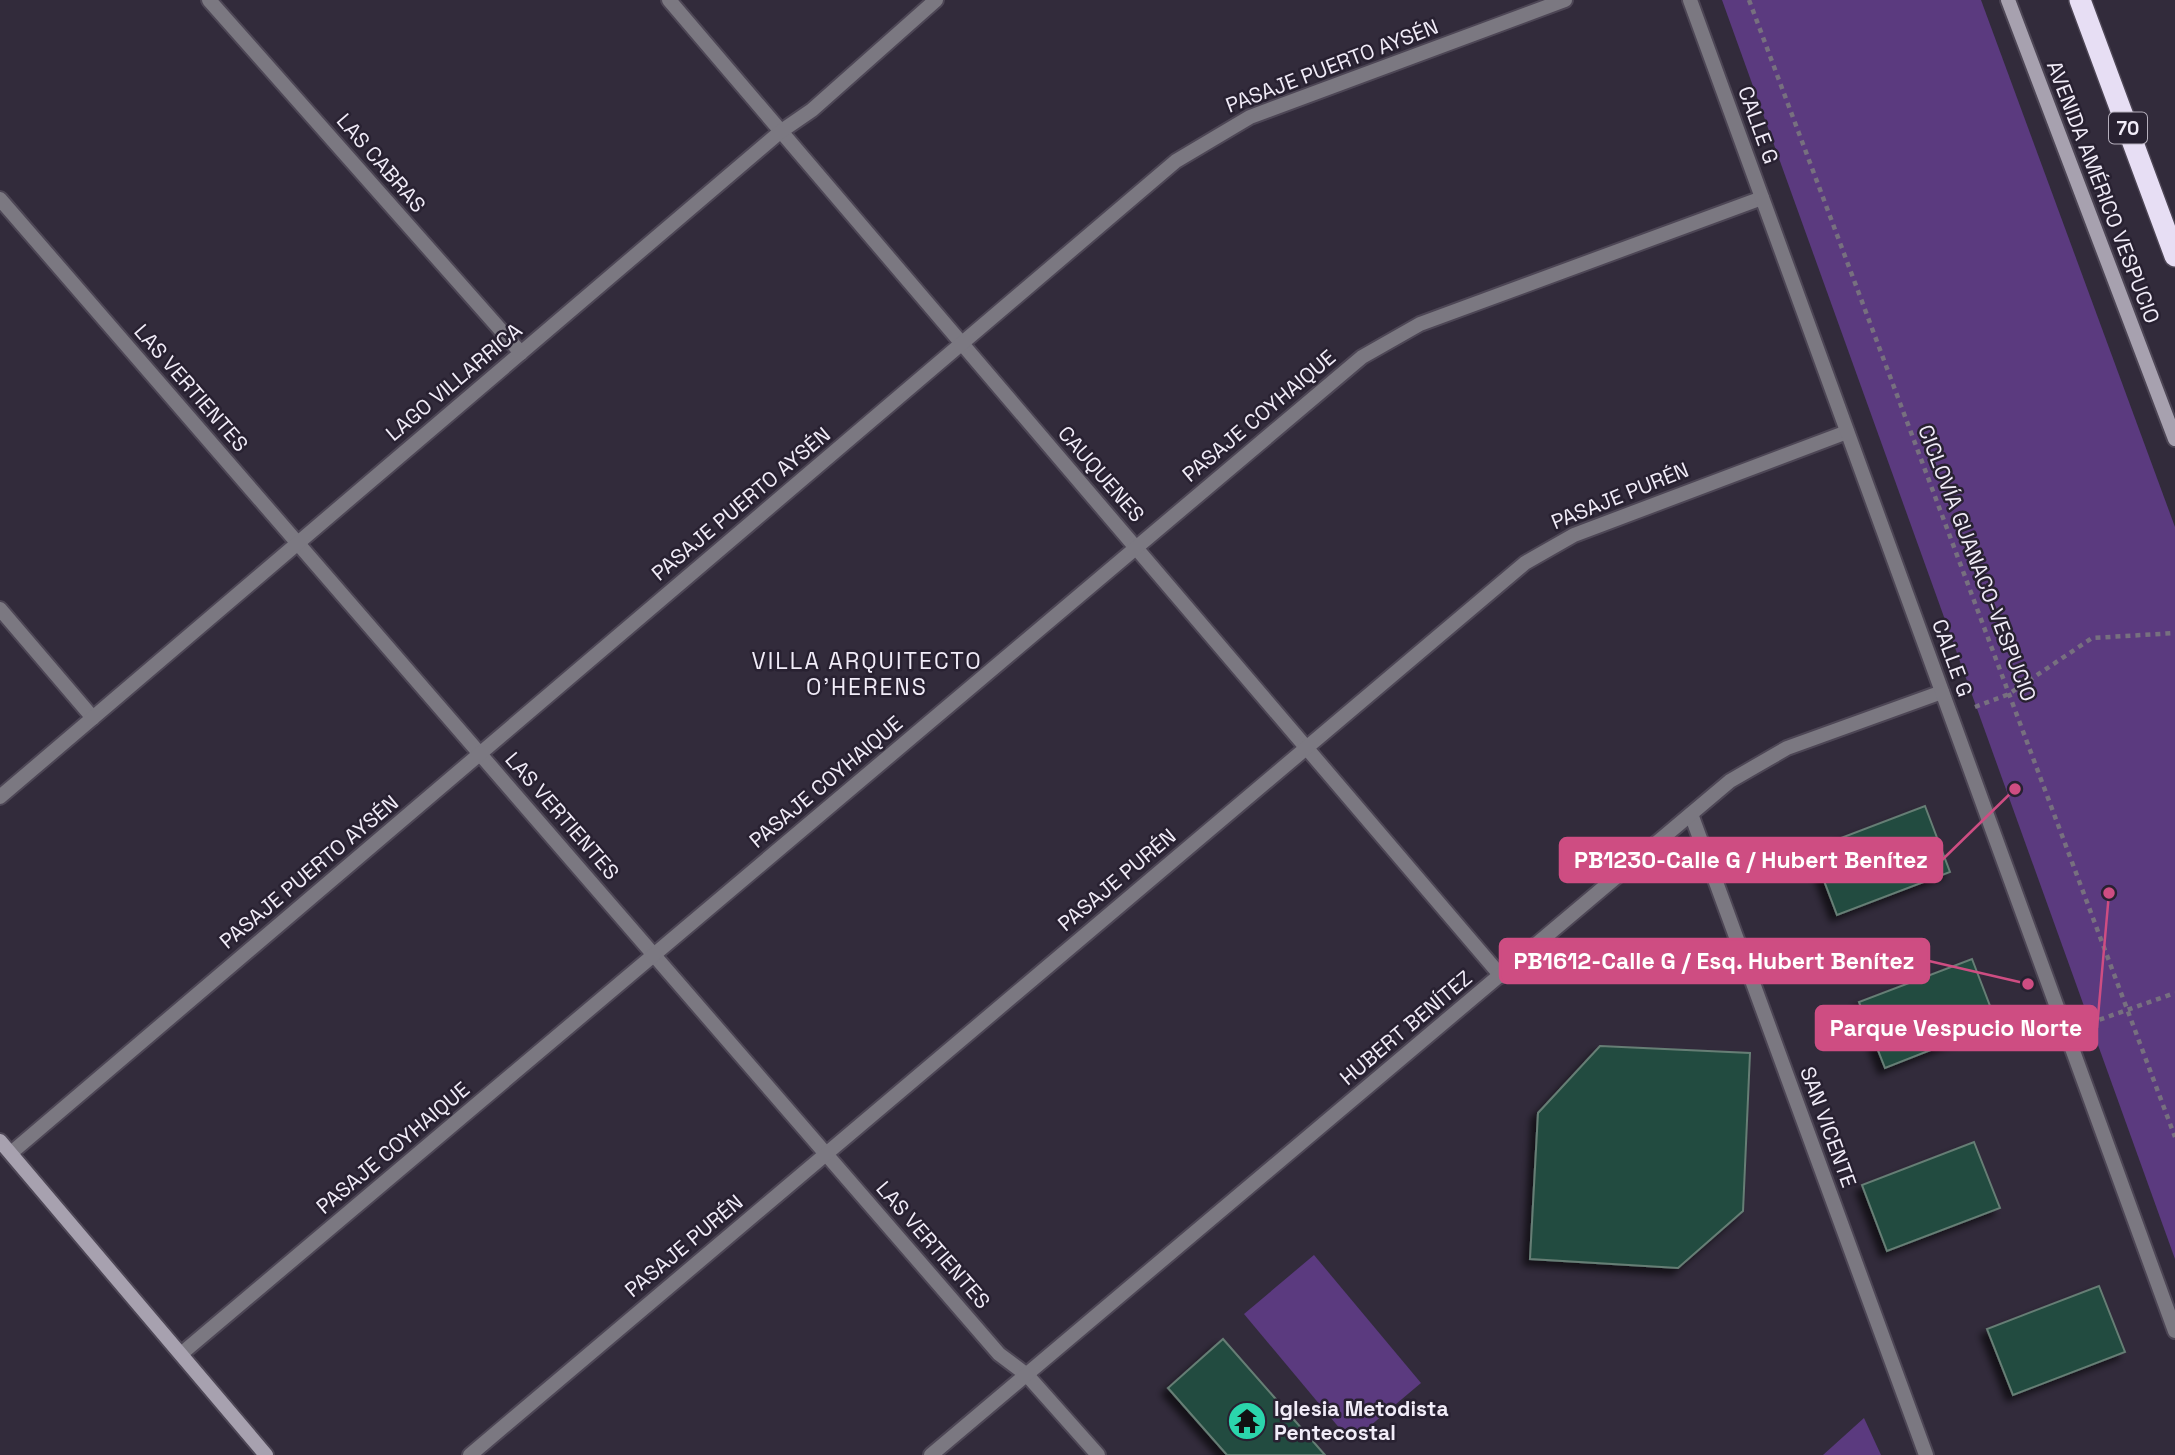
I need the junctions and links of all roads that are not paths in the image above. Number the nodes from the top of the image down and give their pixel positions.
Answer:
1 (209, 0) edge
2 (668, 0) edge
3 (936, 0) edge
4 (1565, 0) edge
5 (1689, 0) edge
6 (2008, 0) edge
7 (2080, 0) edge
8 (780, 131) junction
9 (1762, 198) junction
10 (0, 199) edge
11 (2175, 256) edge
12 (962, 344) junction
13 (521, 354) junction
14 (1847, 432) junction
15 (2175, 439) edge
16 (298, 543) junction
17 (1136, 547) junction
18 (0, 609) edge
19 (1942, 692) junction
20 (93, 718) junction
21 (1306, 747) junction
22 (480, 754) junction
23 (0, 797) edge
24 (1691, 814) junction
25 (654, 955) junction
26 (1501, 975) junction
27 (0, 1141) edge
28 (10, 1153) junction
29 (826, 1154) junction
30 (2175, 1331) edge
31 (181, 1354) junction
32 (1027, 1375) junction
33 (266, 1455) edge
34 (470, 1455) edge
35 (931, 1455) edge
36 (1098, 1455) edge
37 (1926, 1455) edge

1 - 13 street, LAS CABRAS
2 - 8 street, CAUQUENES
3 - 8 street, LAGO VILLARRICA
4 - 12 street, PASAJE PUERTO AYSÉN
5 - 9 street, CALLE G
6 - 15 main road, AVENIDA AMÉRICO VESPUCIO
7 - 11 highway, 70
8 - 12 street, CAUQUENES
8 - 13 street, LAGO VILLARRICA
9 - 14 street, CALLE G
9 - 17 street, PASAJE COYHAIQUE
10 - 16 street, LAS VERTIENTES
12 - 17 street, CAUQUENES
12 - 22 street, PASAJE PUERTO AYSÉN
13 - 16 street, LAGO VILLARRICA
14 - 19 street, CALLE G
14 - 21 street, PASAJE PURÉN
16 - 20 street, LAGO VILLARRICA
16 - 22 street, LAS VERTIENTES
17 - 21 street, CAUQUENES
17 - 25 street, PASAJE COYHAIQUE
18 - 20 street
19 - 24 street, HUBERT BENÍTEZ
19 - 30 street, CALLE G
20 - 23 street, LAGO VILLARRICA
21 - 26 street, CAUQUENES
21 - 29 street, PASAJE PURÉN
22 - 25 street, LAS VERTIENTES
22 - 28 street, PASAJE PUERTO AYSÉN
24 - 26 street, HUBERT BENÍTEZ
24 - 37 street, SAN VICENTE
25 - 29 street, LAS VERTIENTES
25 - 31 street, PASAJE COYHAIQUE
26 - 32 street, HUBERT BENÍTEZ
27 - 28 main road
28 - 31 main road
29 - 32 street, LAS VERTIENTES
29 - 34 street, PASAJE PURÉN
31 - 33 main road
32 - 35 street, HUBERT BENÍTEZ
32 - 36 street, LAS VERTIENTES

